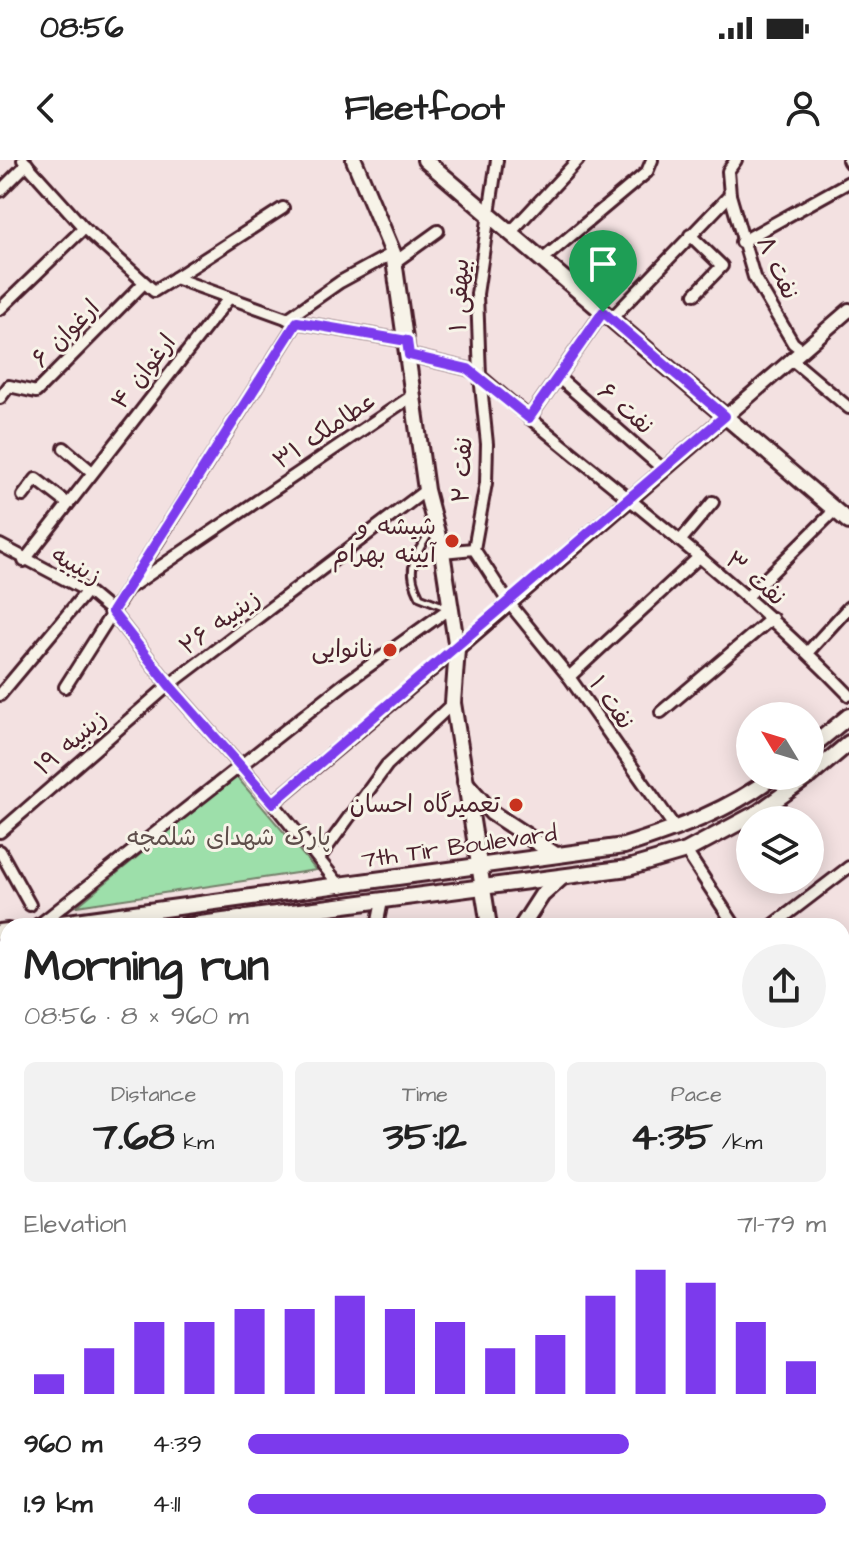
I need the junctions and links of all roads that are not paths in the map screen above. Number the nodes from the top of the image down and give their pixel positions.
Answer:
1 (425, 160) edge
2 (497, 160) edge
3 (578, 160) edge
4 (652, 160) edge
5 (736, 160) edge
6 (25, 162) edge
7 (359, 162) edge
8 (849, 182) edge
9 (0, 191) edge
10 (730, 195) junction
11 (283, 208) dead end
12 (490, 216) junction
13 (84, 228) junction
14 (438, 231) dead end
15 (510, 233) junction
16 (690, 235) junction
17 (741, 242) junction
18 (394, 258) junction
19 (542, 260) junction
20 (175, 278) junction
21 (143, 284) junction
22 (695, 294) dead end
23 (229, 298) junction
24 (0, 309) edge
25 (849, 310) edge
26 (607, 316) junction
27 (292, 320) junction
28 (408, 348) junction
29 (802, 350) junction
30 (791, 359) junction
31 (480, 376) junction
32 (559, 378) junction
33 (412, 396) junction
34 (0, 398) edge
35 (849, 408) edge
36 (725, 416) junction
37 (529, 418) junction
38 (64, 448) dead end
39 (664, 470) junction
40 (91, 471) junction
41 (426, 490) junction
42 (23, 496) dead end
43 (631, 498) junction
44 (713, 502) dead end
45 (67, 503) junction
46 (835, 510) junction
47 (849, 522) edge
48 (435, 525) junction
49 (680, 541) junction
50 (0, 545) edge
51 (474, 549) junction
52 (442, 552) junction
53 (699, 557) junction
54 (24, 561) junction
55 (87, 591) junction
56 (123, 592) junction
57 (746, 598) junction
58 (509, 603) junction
59 (849, 607) edge
60 (450, 608) junction
61 (112, 612) junction
62 (772, 618) junction
63 (457, 649) junction
64 (808, 652) junction
65 (569, 677) junction
66 (169, 685) junction
67 (65, 687) dead end
68 (0, 695) edge
69 (849, 695) edge
70 (453, 703) junction
71 (661, 712) dead end
72 (849, 716) edge
73 (824, 737) edge
74 (849, 743) edge
75 (824, 764) edge
76 (240, 765) junction
77 (465, 782) junction
78 (756, 790) edge
79 (790, 790) edge
80 (273, 803) junction
81 (676, 829) junction
82 (0, 832) edge
83 (624, 846) junction
84 (0, 851) edge
85 (686, 851) junction
86 (557, 855) junction
87 (320, 857) junction
88 (477, 865) junction
89 (849, 867) edge
90 (628, 868) junction
91 (562, 877) junction
92 (341, 887) junction
93 (482, 887) junction
94 (290, 894) junction
95 (382, 901) junction
96 (30, 905) dead end
97 (292, 911) junction
98 (49, 918) edge
99 (102, 918) edge
100 (242, 918) edge
101 (379, 918) edge
102 (488, 918) edge
103 (527, 918) edge
104 (730, 918) edge
105 (782, 918) edge

1 - 12 main road
2 - 12 street, بیهقی ۱
3 - 15 street
4 - 19 street
5 - 10 street
6 - 9 street
6 - 13 street
7 - 18 main road
8 - 17 street
10 - 16 street
10 - 17 street, نفت ۸
11 - 20 street
12 - 15 main road
12 - 31 street, بیهقی ۱
13 - 21 street
13 - 24 street
14 - 18 street
15 - 19 main road
16 - 22 street
16 - 26 street
17 - 29 street, نفت ۸
18 - 27 street
18 - 28 main road
19 - 26 main road
20 - 21 street
20 - 23 street, نفت ۳
21 - 34 street, ارغوان ۶
23 - 27 street, نفت ۳
23 - 40 street, ارغوان ۴
25 - 29 street
26 - 32 street
26 - 36 main road
27 - 28 street, نفت ۳
27 - 56 street
28 - 31 street, نفت ۳
28 - 33 main road
29 - 30 street
30 - 35 street
30 - 36 street
31 - 37 street, نفت ۳
31 - 51 street, نفت ۲
32 - 37 street
32 - 39 street, نفت ۶
33 - 41 main road
33 - 56 street, عطاملک ۳۱
36 - 39 street
36 - 46 main road
37 - 43 street, نفت ۳
38 - 40 street
39 - 43 street
40 - 45 street, ارغوان ۴
41 - 48 main road
41 - 66 street, زینبیه ۲۶
42 - 45 street
43 - 49 street, نفت ۳
43 - 58 street
44 - 49 street
45 - 54 street, ارغوان ۴
46 - 47 main road
46 - 57 street
48 - 52 main road
48 - 60 lane
49 - 53 street, نفت ۳
50 - 54 street, زینبیه
51 - 52 street
51 - 58 street
52 - 60 main road
53 - 57 street, نفت ۳
53 - 65 street
54 - 55 street, زینبیه
55 - 61 street, زینبیه
55 - 68 street
56 - 61 street
57 - 62 street, نفت ۳
58 - 63 street
58 - 65 street, نفت ۱
59 - 64 street
60 - 63 main road
60 - 76 street
61 - 66 street, زینبیه
61 - 67 street
62 - 64 street, نفت ۳
62 - 71 street
63 - 70 main road
63 - 80 street
64 - 69 street, نفت ۳
65 - 81 street, نفت ۱
66 - 76 street, زینبیه
66 - 82 street, زینبیه ۱۹
70 - 77 main road
70 - 87 street
72 - 73 main road
74 - 75 main road, 7th Tir Boulevard
76 - 80 street, زینبیه
76 - 98 street
77 - 86 main road
77 - 88 main road
78 - 81 main road, 7th Tir Boulevard
79 - 85 main road, 7th Tir Boulevard
80 - 87 street, زینبیه
81 - 83 main road, 7th Tir Boulevard
83 - 86 main road, 7th Tir Boulevard
83 - 90 main road
84 - 96 street
85 - 90 main road, 7th Tir Boulevard
85 - 104 street
86 - 88 main road, 7th Tir Boulevard
87 - 92 street, زینبیه
88 - 92 main road, 7th Tir Boulevard
88 - 93 main road
89 - 105 street
90 - 91 main road, 7th Tir Boulevard
91 - 93 main road, 7th Tir Boulevard
91 - 103 main road
92 - 94 main road, 7th Tir Boulevard
93 - 95 main road, 7th Tir Boulevard
93 - 102 main road
94 - 97 main road
94 - 99 main road, 7th Tir Boulevard
95 - 97 main road, 7th Tir Boulevard
95 - 101 street
97 - 100 main road, 7th Tir Boulevard

